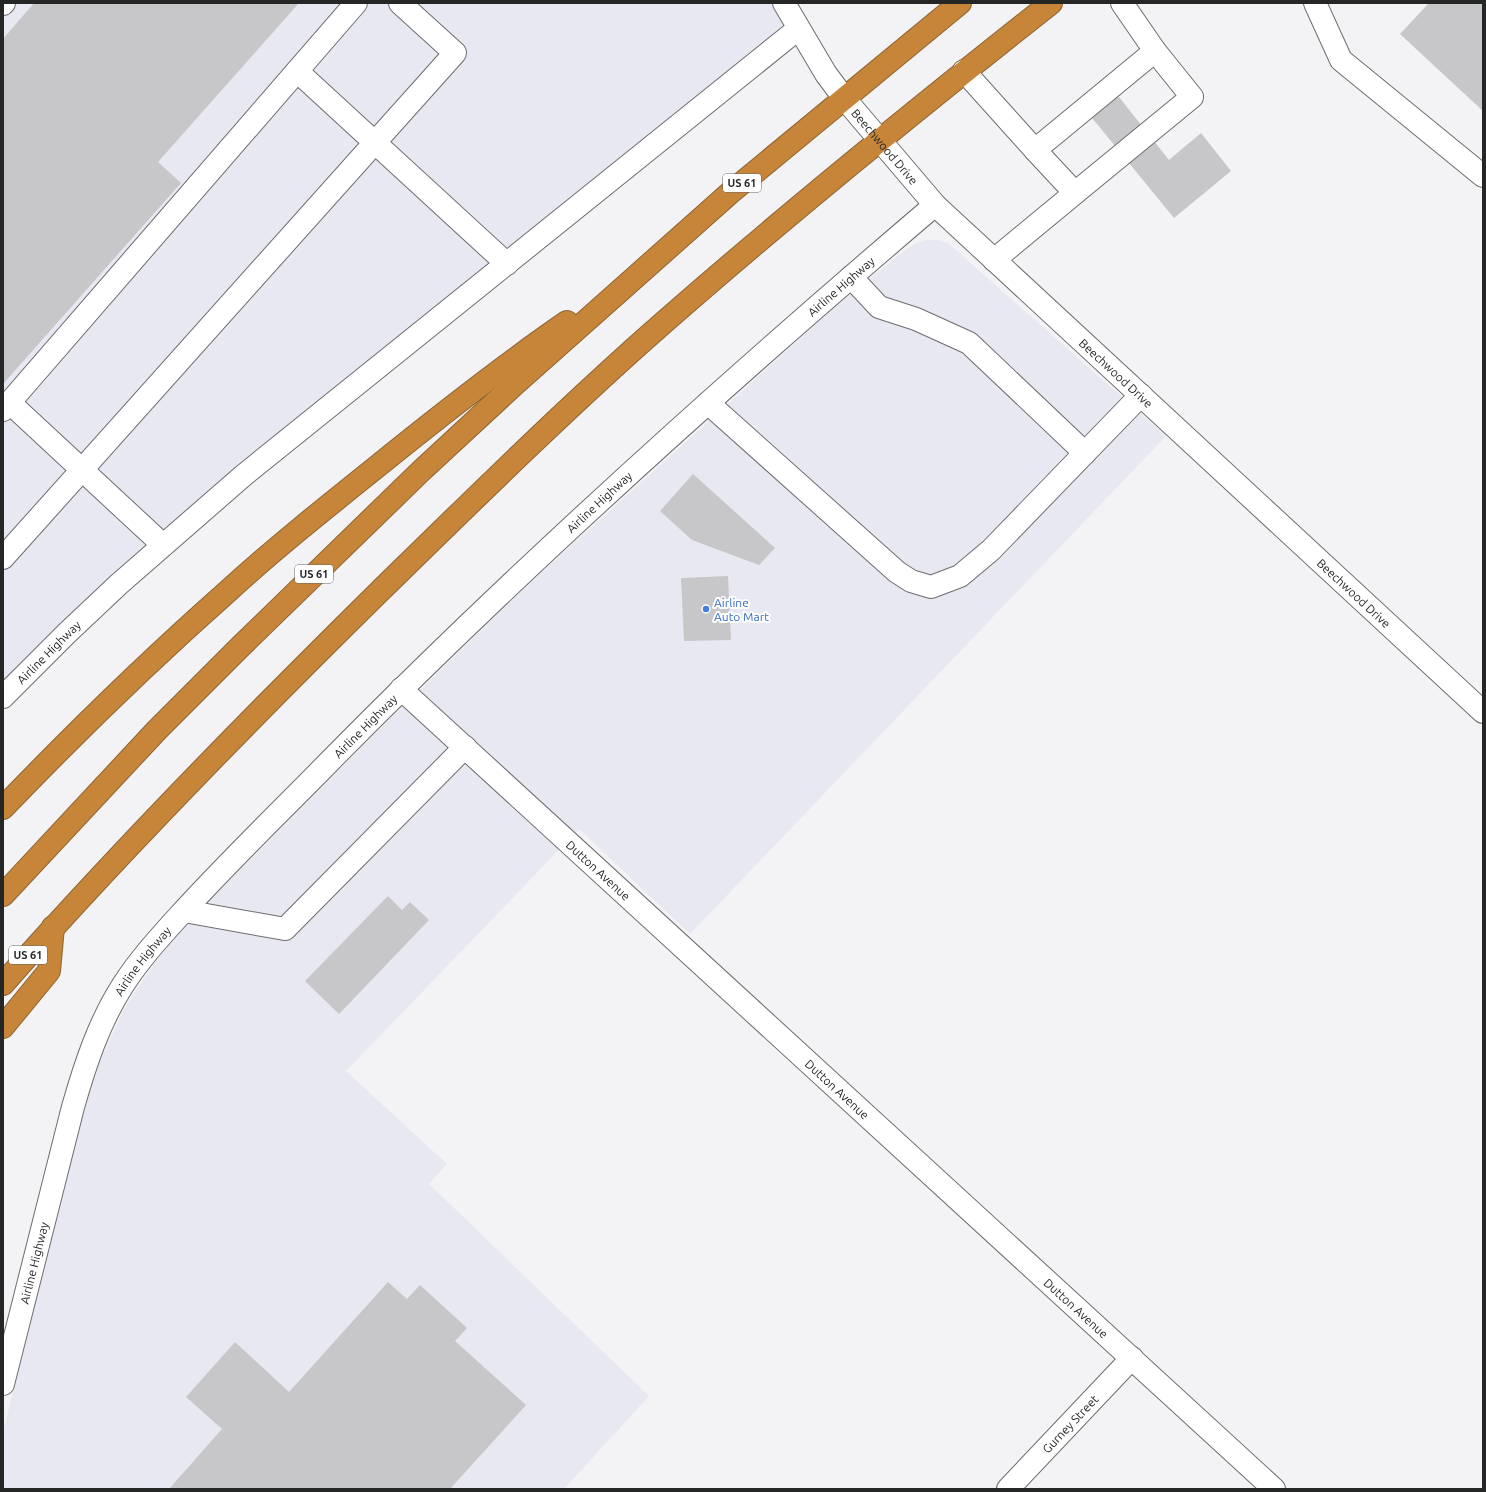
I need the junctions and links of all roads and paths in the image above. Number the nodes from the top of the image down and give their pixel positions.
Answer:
1 (356, 3) edge
2 (400, 3) edge
3 (784, 3) edge
4 (960, 3) edge
5 (1050, 3) edge
6 (1122, 3) edge
7 (1315, 3) edge
8 (798, 29) junction
9 (1155, 51) junction
10 (298, 71) junction
11 (964, 71) junction
12 (844, 98) junction
13 (879, 140) junction
14 (375, 142) junction
15 (1035, 150) junction
16 (1483, 176) edge
17 (1074, 193) junction
18 (935, 205) junction
19 (994, 260) junction
20 (507, 264) junction
21 (642, 270) junction
22 (851, 277) junction
23 (1141, 395) junction
24 (708, 403) junction
25 (6, 406) edge
26 (1085, 453) junction
27 (81, 470) junction
28 (163, 545) junction
29 (3, 558) edge
30 (401, 689) junction
31 (3, 697) edge
32 (1483, 712) edge
33 (465, 747) junction
34 (3, 808) edge
35 (3, 895) edge
36 (184, 911) junction
37 (53, 927) junction
38 (3, 984) edge
39 (3, 1027) edge
40 (1132, 1358) junction
41 (3, 1384) edge
42 (1008, 1489) edge
43 (1274, 1489) edge

1 - 10 street
2 - 14 street
3 - 8 street, Beechwood Drive
4 - 12 highway, US 61
5 - 11 highway, US 61
6 - 9 street
7 - 16 street
8 - 12 street, Beechwood Drive
8 - 20 street, Airline Highway
9 - 15 street
9 - 17 street
10 - 14 street
10 - 25 street
11 - 13 highway, US 61
11 - 15 street
12 - 13 street, Beechwood Drive
12 - 21 highway, US 61
13 - 18 street, Beechwood Drive
13 - 37 highway, US 61
14 - 20 street
14 - 27 street
15 - 17 street
17 - 19 street
18 - 19 street, Beechwood Drive
18 - 22 street, Airline Highway
19 - 23 street, Beechwood Drive
20 - 28 street, Airline Highway
21 - 34 highway
21 - 35 highway, US 61
22 - 24 street, Airline Highway
22 - 26 street
23 - 26 street
23 - 32 street, Beechwood Drive
24 - 26 street
24 - 30 street, Airline Highway
25 - 27 street
27 - 28 street
27 - 29 street
28 - 31 street, Airline Highway
30 - 33 street, Dutton Avenue
30 - 36 street, Airline Highway
33 - 36 street
33 - 40 street, Dutton Avenue
36 - 41 street, Airline Highway
37 - 38 highway, US 61
37 - 39 highway
40 - 42 street, Gurney Street
40 - 43 street, Dutton Avenue

